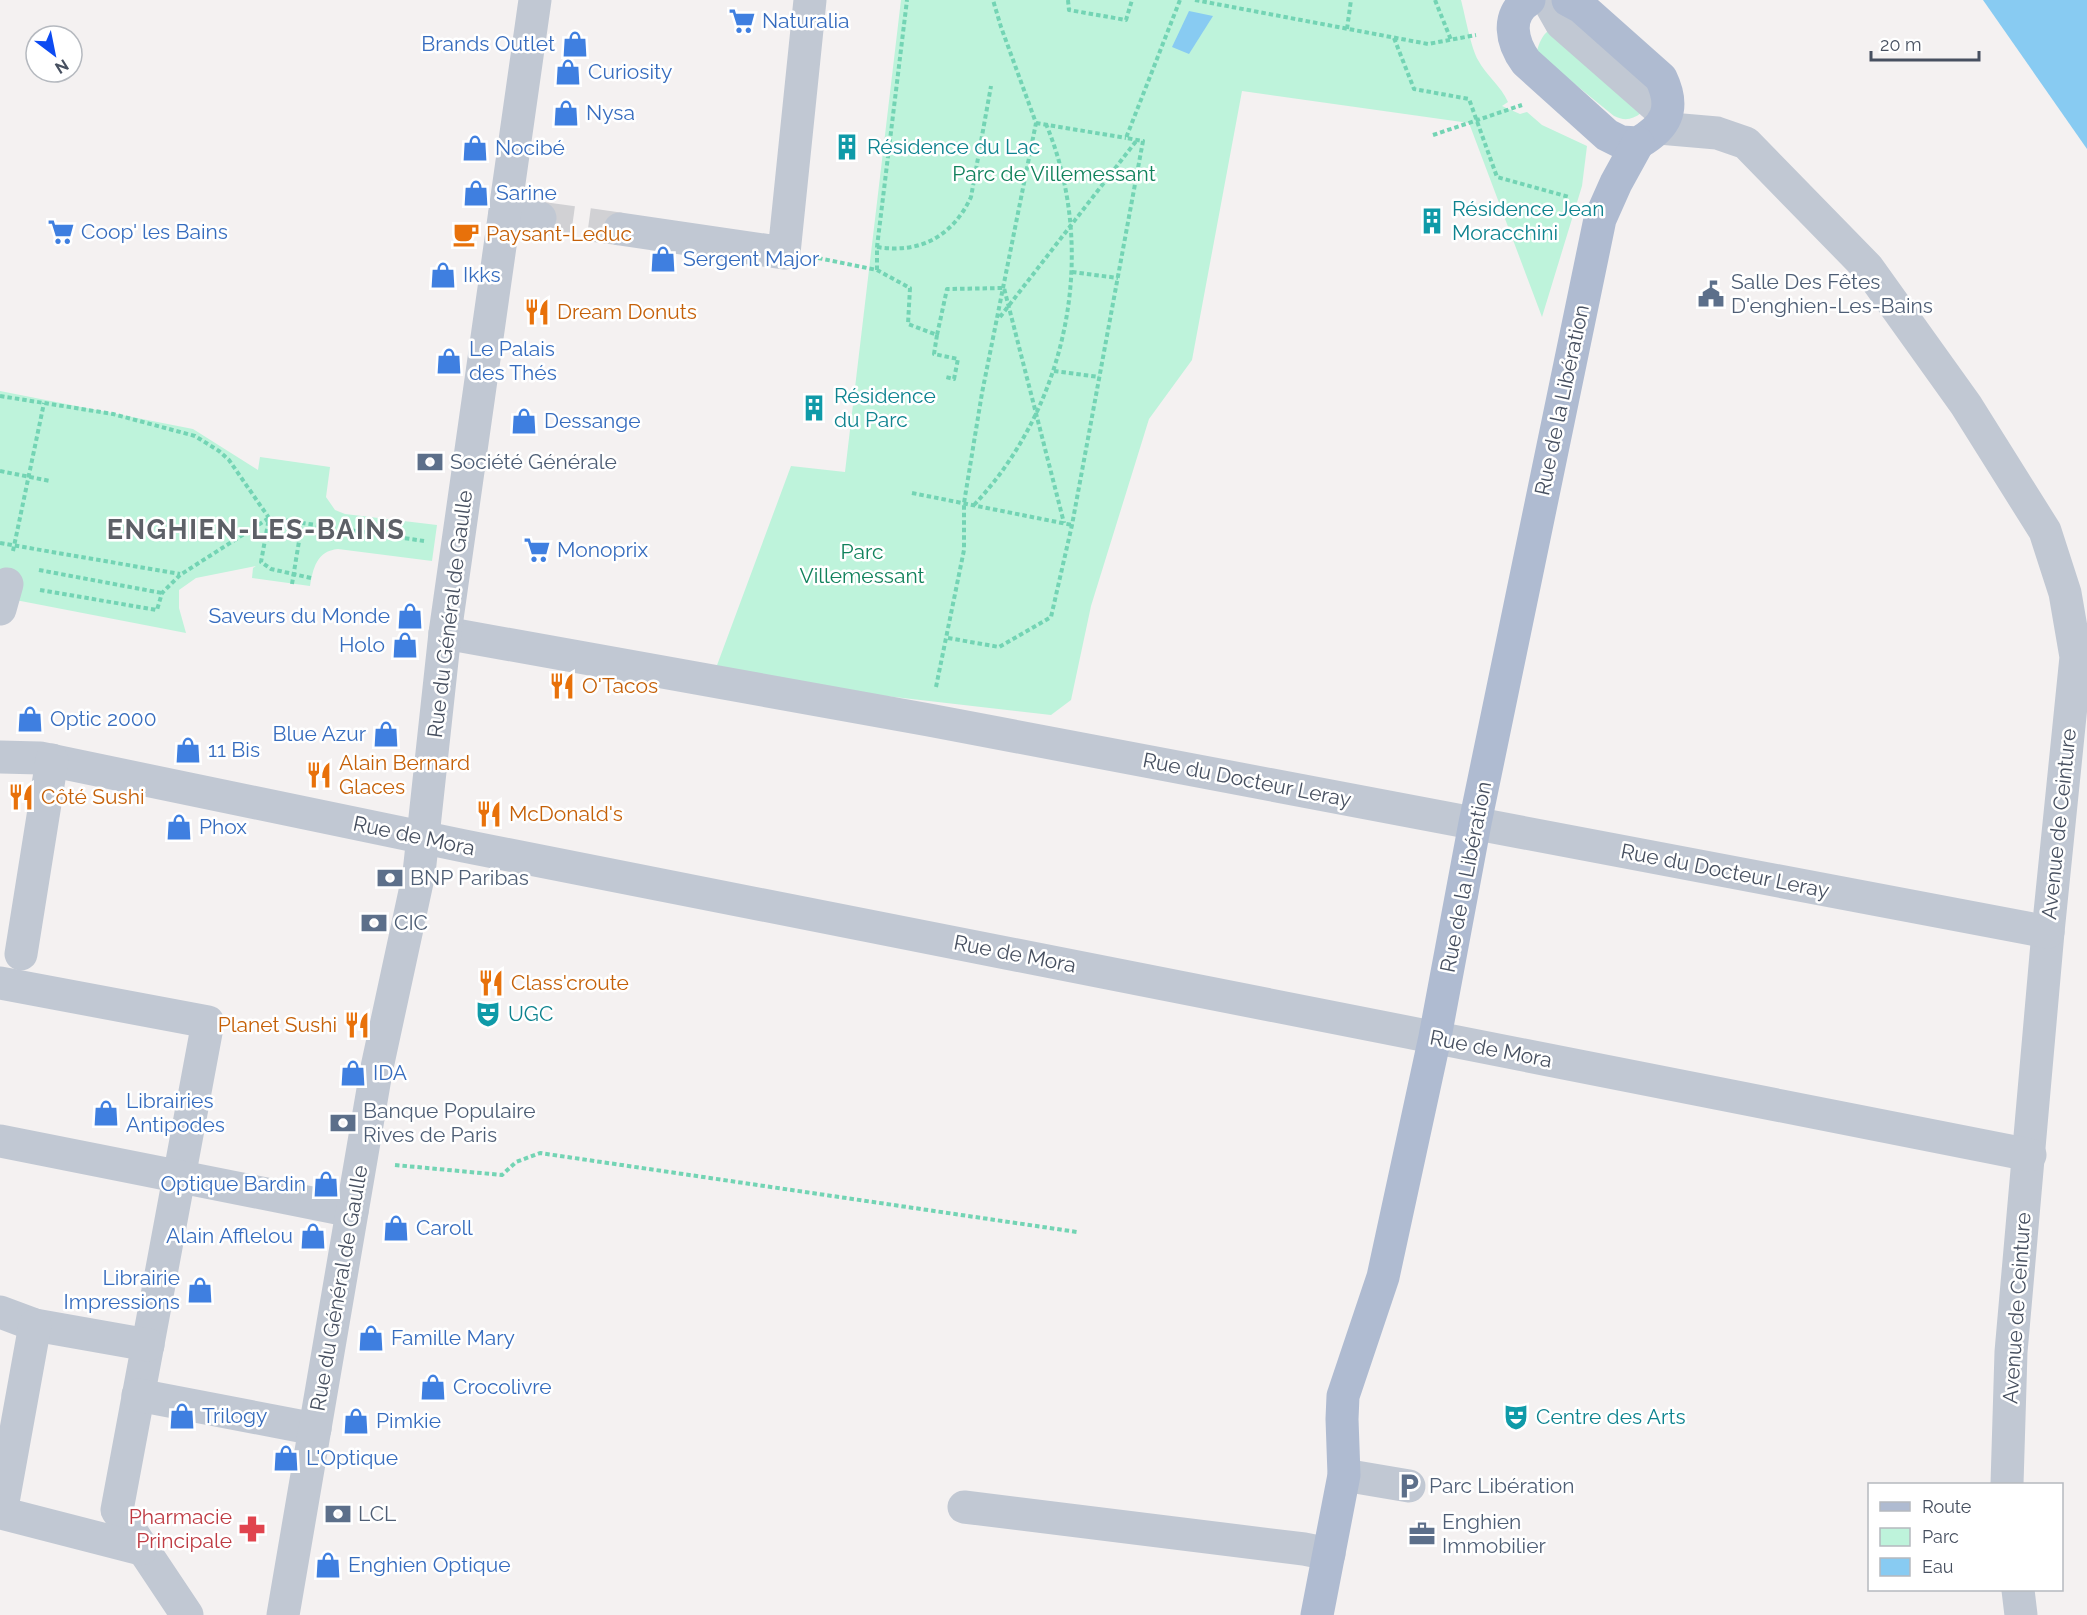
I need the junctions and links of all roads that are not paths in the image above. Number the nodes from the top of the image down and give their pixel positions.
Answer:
1 (535, 0) edge
2 (810, 0) edge
3 (1548, 0) edge
4 (1568, 0) edge
5 (1516, 7) edge
6 (1654, 129) junction
7 (505, 213) junction
8 (540, 218) tunnel mouth
9 (620, 230) tunnel mouth
10 (445, 633) junction
11 (0, 757) edge
12 (52, 760) junction
13 (1475, 823) junction
14 (424, 837) junction
15 (2048, 932) junction
16 (21, 954) dead end
17 (0, 982) edge
18 (1435, 1037) junction
19 (0, 1141) edge
20 (2030, 1155) junction
21 (180, 1176) junction
22 (352, 1211) junction
23 (0, 1312) edge
24 (35, 1325) junction
25 (148, 1345) junction
26 (138, 1395) junction
27 (315, 1429) junction
28 (1344, 1474) junction
29 (2007, 1483) edge
30 (1409, 1486) dead end
31 (964, 1507) dead end
32 (141, 1549) junction
33 (1329, 1554) junction
34 (2018, 1591) edge
35 (187, 1615) edge
36 (283, 1615) edge
37 (1317, 1615) edge
38 (2021, 1615) edge

1 - 7 street, Rue du Général de Gaulle
2 - 9 street
3 - 6 street
4 - 6 main road
5 - 6 main road, Avenue de Ceinture
6 - 13 main road, Rue de la Libération
6 - 15 street, Avenue de Ceinture
7 - 8 street
7 - 10 street, Rue du Général de Gaulle
10 - 13 street, Rue du Docteur Leray
10 - 14 street, Rue du Général de Gaulle
11 - 12 street, Rue de Mora
12 - 14 street, Rue de Mora
12 - 16 street
13 - 15 street, Rue du Docteur Leray
13 - 18 main road, Rue de la Libération
14 - 18 street, Rue de Mora
14 - 22 street, Rue du Général de Gaulle
15 - 20 street, Avenue de Ceinture
17 - 21 street
18 - 20 street, Rue de Mora
18 - 28 main road, Rue de la Libération
19 - 21 street
20 - 29 street, Avenue de Ceinture
21 - 22 street
21 - 25 street
22 - 27 street, Rue du Général de Gaulle
23 - 24 street
24 - 25 street
24 - 32 street
25 - 26 street
26 - 27 street
26 - 32 street
27 - 36 street, Rue du Général de Gaulle
28 - 30 street
28 - 33 main road, Rue de la Libération
31 - 33 street
32 - 35 street
33 - 37 main road, Rue de la Libération
34 - 38 street

